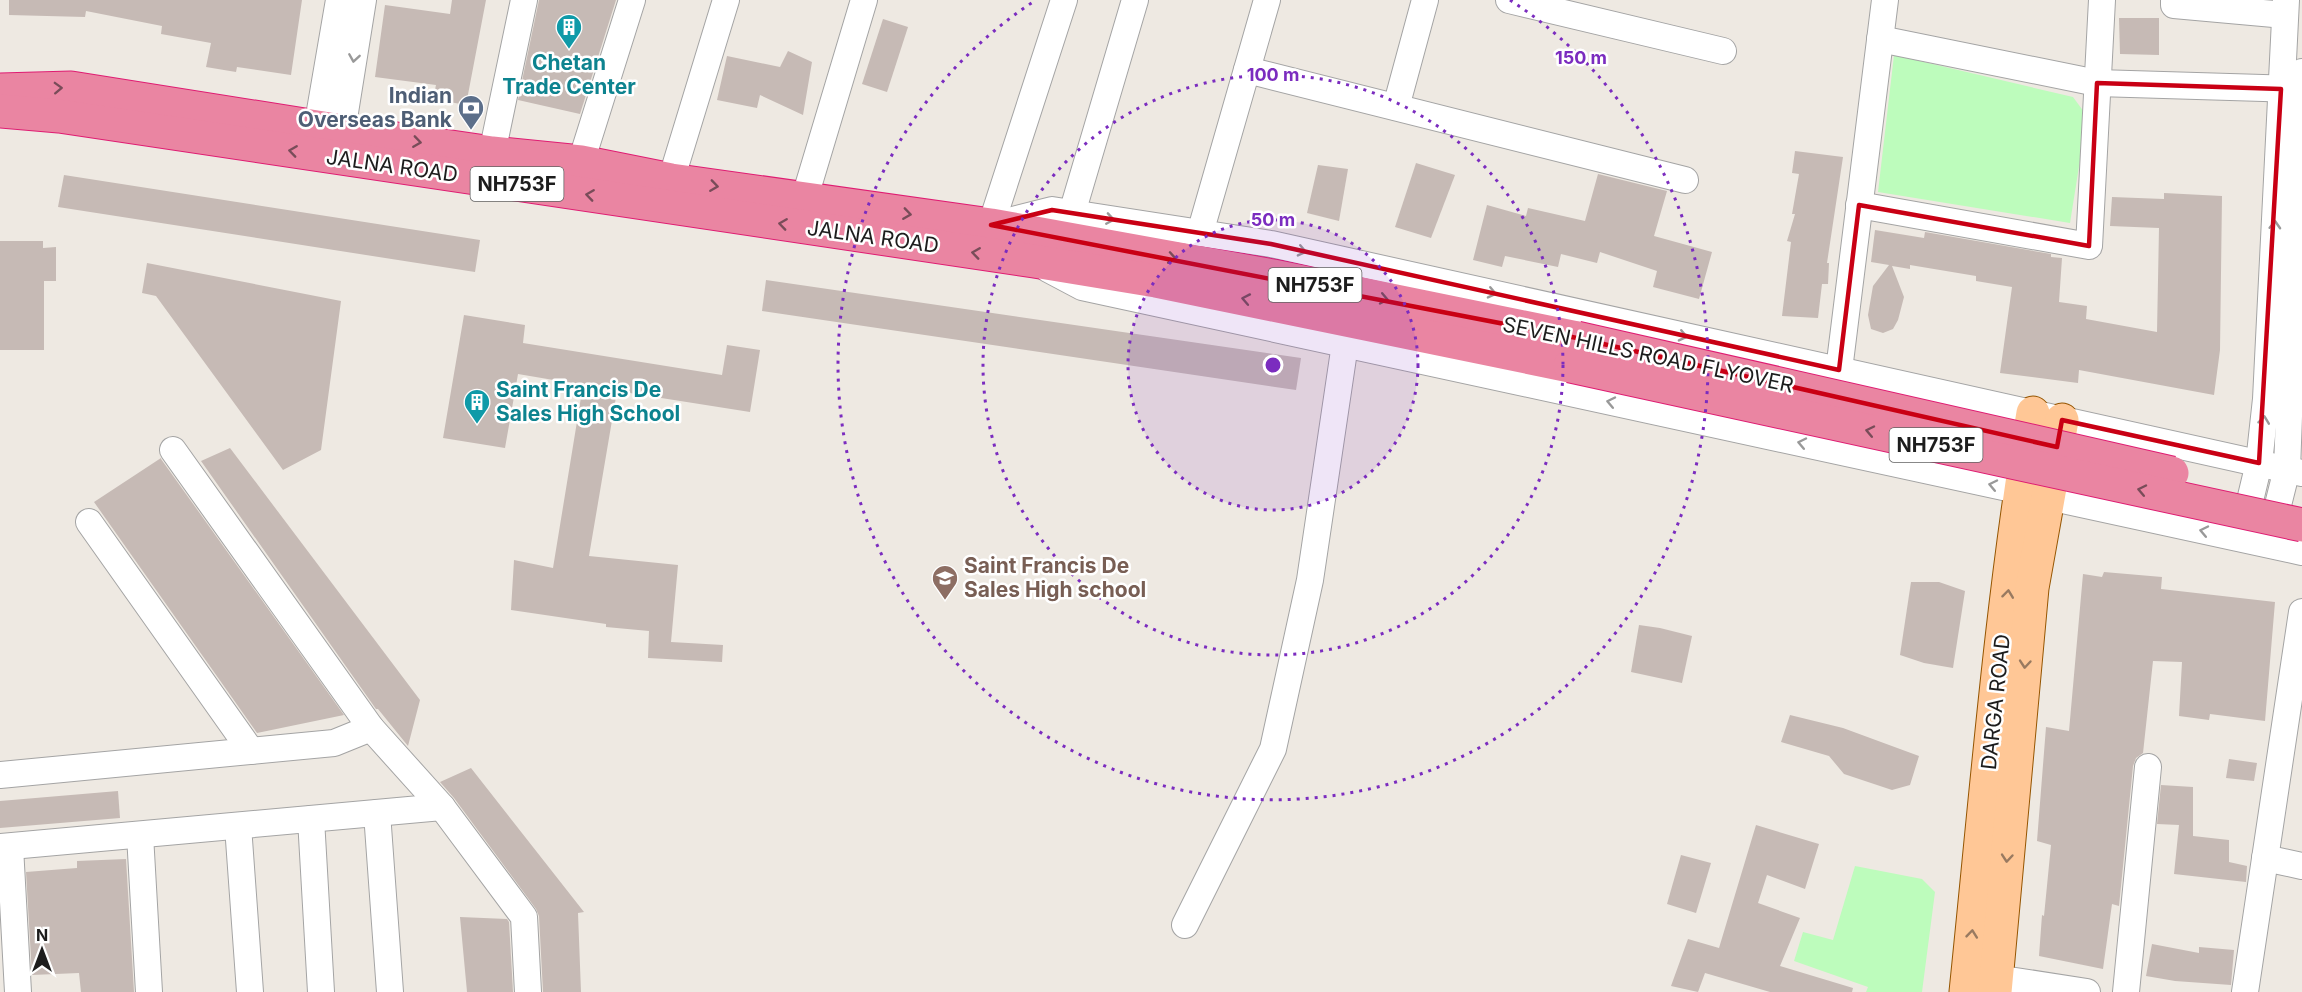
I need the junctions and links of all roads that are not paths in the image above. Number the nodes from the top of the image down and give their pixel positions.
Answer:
1 (339, 0) edge
2 (363, 0) edge
3 (524, 0) edge
4 (632, 0) edge
5 (726, 0) edge
6 (864, 0) edge
7 (1064, 0) edge
8 (1135, 0) edge
9 (1267, 0) edge
10 (1425, 0) edge
11 (1509, 0) edge
12 (1885, 0) edge
13 (2102, 0) edge
14 (2174, 0) edge
15 (2285, 7) edge
16 (1880, 39) junction
17 (1723, 51) dead end
18 (1246, 70) junction
19 (2097, 83) junction
20 (2295, 83) edge
21 (0, 90) edge
22 (1396, 107) junction
23 (0, 111) edge
24 (329, 129) junction
25 (492, 153) junction
26 (581, 162) junction
27 (671, 180) junction
28 (1685, 180) dead end
29 (804, 200) junction
30 (1859, 206) junction
31 (991, 225) junction
32 (1200, 233) junction
33 (1053, 237) junction
34 (1345, 344) junction
35 (1839, 370) junction
36 (2047, 416) junction
37 (174, 450) dead end
38 (2259, 463) junction
39 (2294, 471) edge
40 (2034, 494) junction
41 (2302, 503) edge
42 (89, 522) dead end
43 (2302, 525) edge
44 (2241, 539) junction
45 (2269, 544) junction
46 (2302, 552) edge
47 (2302, 612) edge
48 (2295, 710) edge
49 (371, 728) junction
50 (250, 751) junction
51 (2148, 767) dead end
52 (0, 775) edge
53 (442, 807) junction
54 (377, 813) junction
55 (311, 819) junction
56 (238, 826) junction
57 (140, 836) junction
58 (5, 847) edge
59 (2265, 858) junction
60 (2302, 866) edge
61 (1185, 925) dead end
62 (1995, 985) edge
63 (18, 992) edge
64 (149, 992) edge
65 (250, 992) edge
66 (321, 992) edge
67 (390, 992) edge
68 (528, 992) edge
69 (1966, 992) edge
70 (2087, 992) edge
71 (2126, 992) edge
72 (2245, 992) edge

1 - 24 street
2 -> 24 street
3 - 25 street
4 - 26 street
5 - 27 street
6 - 29 street
7 - 31 street
8 - 33 street
9 - 18 street
10 - 22 street
11 - 17 street
12 - 16 street
13 - 19 street
14 - 15 street
15 - 20 street
16 - 19 street
16 - 30 street
18 - 22 street
18 - 32 street
19 - 20 street
19 - 30 street
38 -> 20 street
20 - 39 street
21 -> 24 highway, JALNA ROAD / NH753F
22 - 28 street
33 -> 23 highway, JALNA ROAD / NH753F
24 -> 25 highway, JALNA ROAD / NH753F
25 - 26 highway, JALNA ROAD / NH753F
26 - 27 highway, JALNA ROAD / NH753F
27 -> 29 highway, JALNA ROAD / NH753F
29 -> 31 highway, JALNA ROAD / NH753F
30 - 35 street
31 - 33 highway, SEVEN HILLS ROAD FLYOVER / NH753F
33 -> 32 street
32 -> 35 street
33 - 34 street
33 -> 41 highway, SEVEN HILLS ROAD FLYOVER / NH753F, bridge
43 -> 33 highway, SEVEN HILLS ROAD FLYOVER / NH753F, bridge
40 -> 34 street
34 - 61 street
35 - 36 street
36 - 38 street
36 - 40 main road, DARGA ROAD
37 - 49 street
38 - 39 street
38 - 44 street
39 - 45 street
44 -> 40 street
40 -> 62 main road, DARGA ROAD
69 -> 40 main road, DARGA ROAD
42 - 50 street
44 - 45 street
45 - 46 street
47 - 48 street
48 - 59 street
49 - 50 street
49 - 53 street
50 - 52 street
51 - 71 street
53 - 54 street
53 - 68 street
54 - 55 street
54 - 67 street
55 - 56 street
55 - 66 street
56 - 57 street
56 - 65 street
57 - 58 street
57 - 64 street
58 - 63 street
59 - 60 street
59 - 72 street
62 - 70 street

